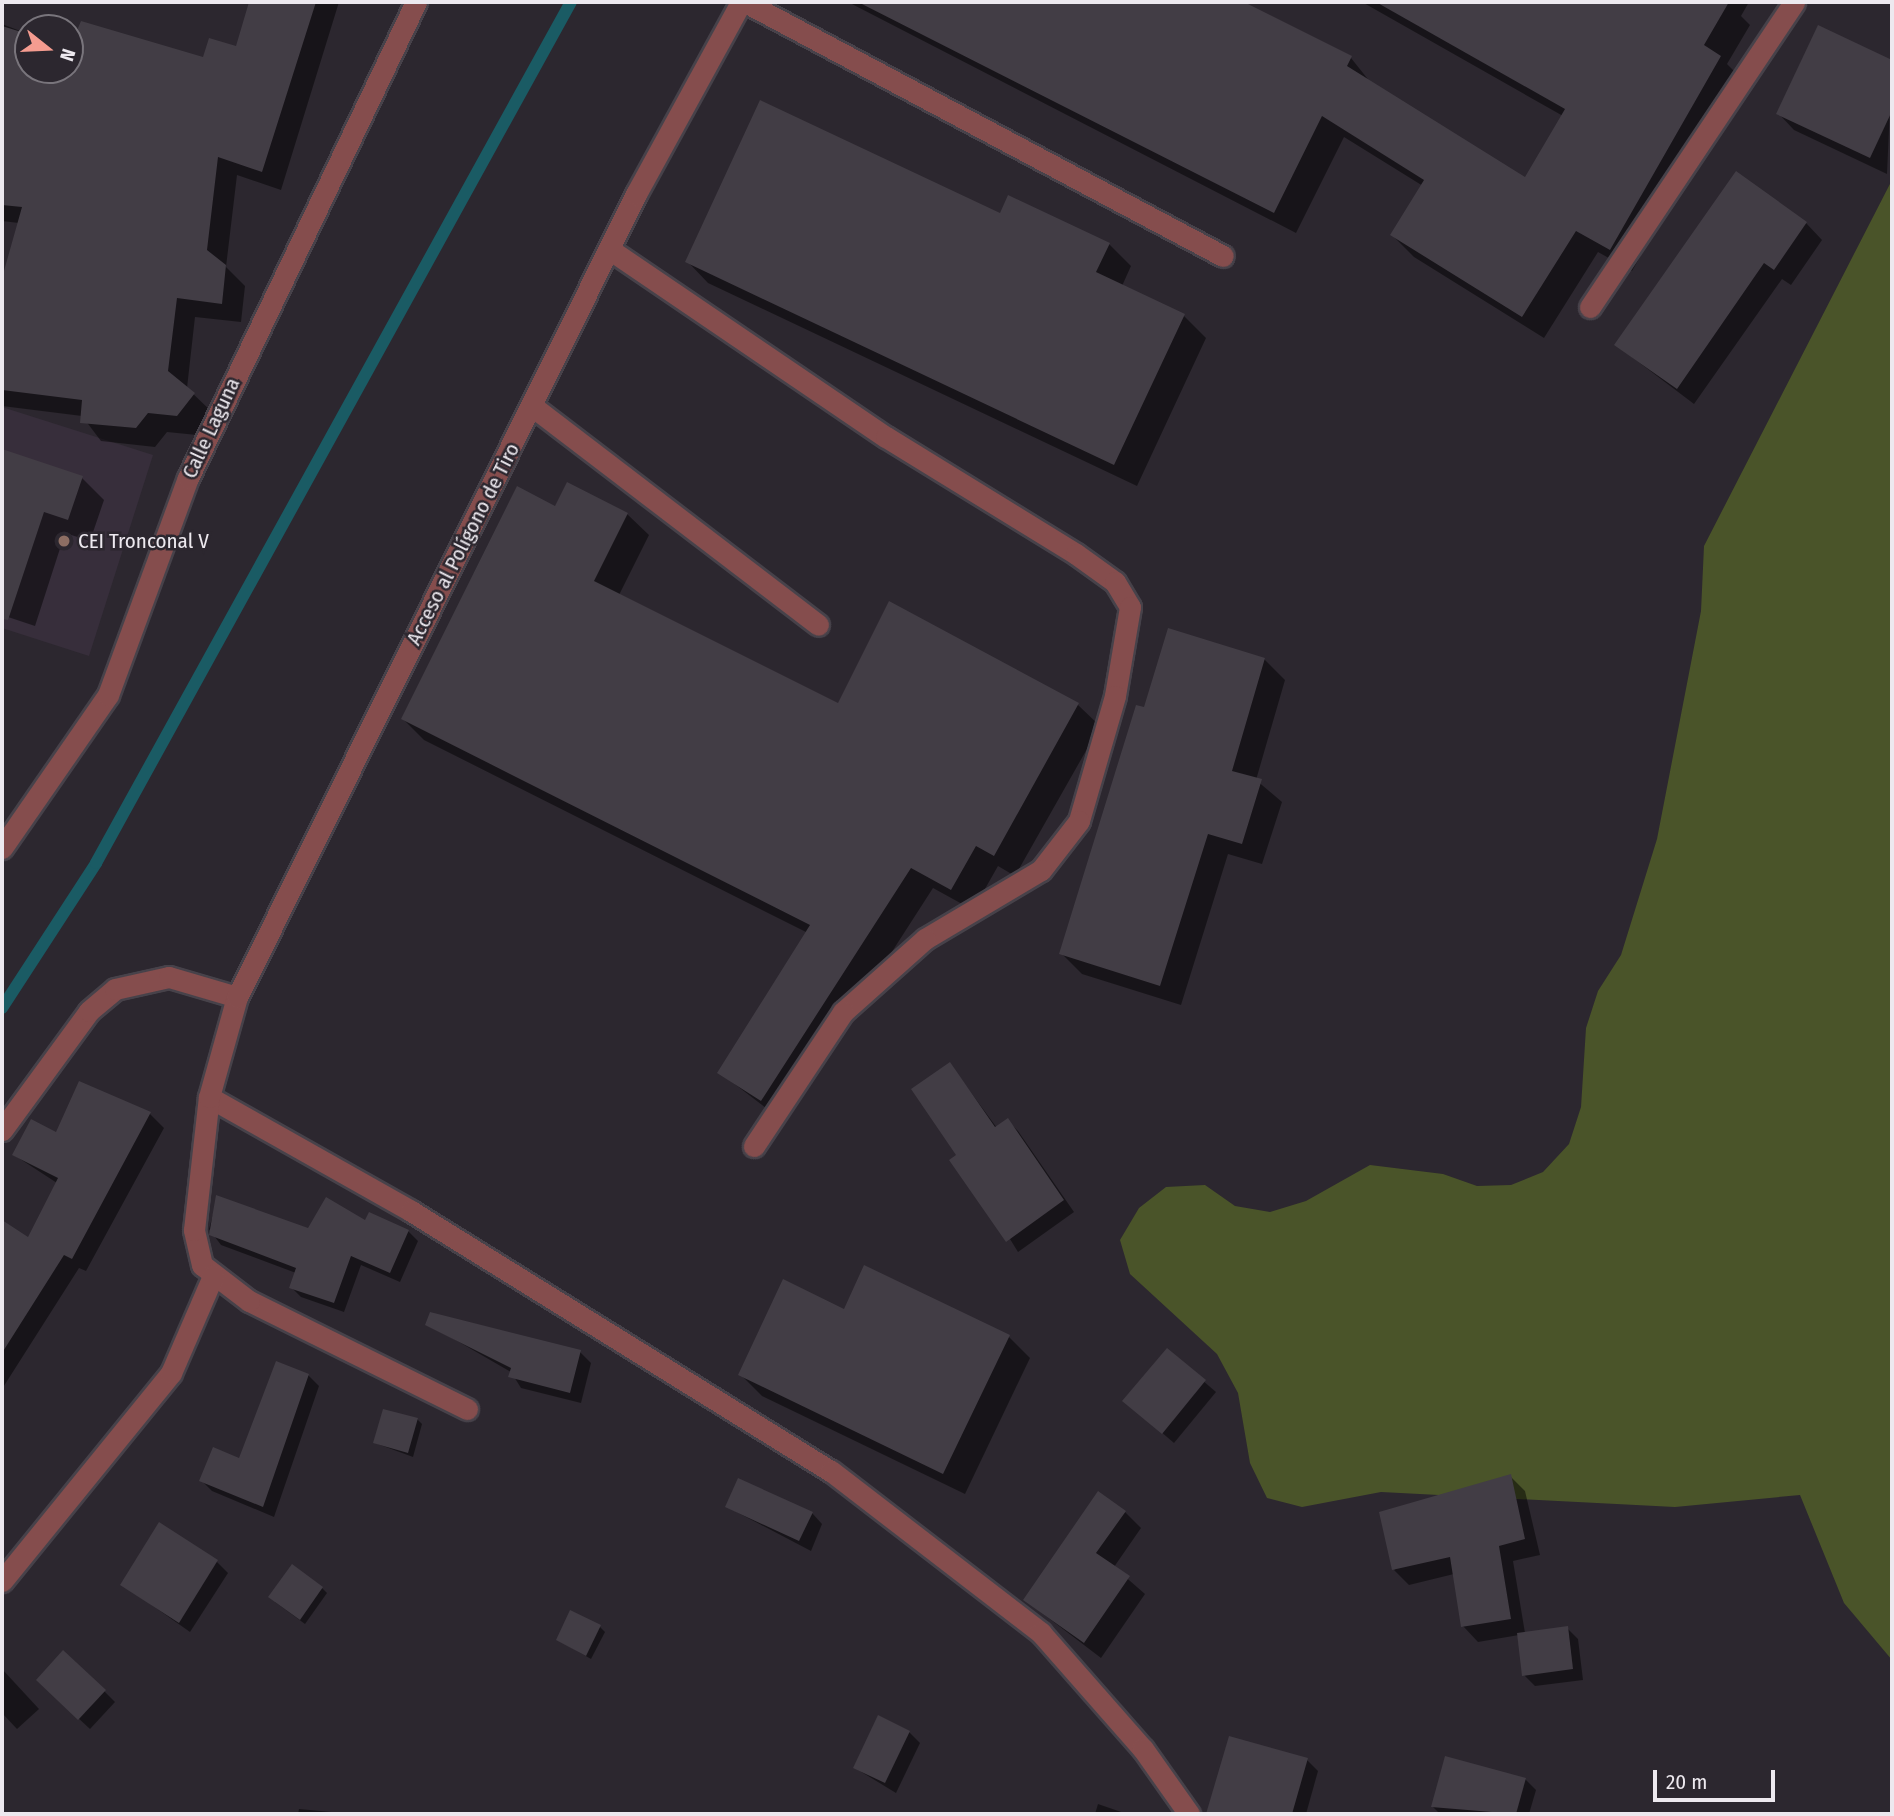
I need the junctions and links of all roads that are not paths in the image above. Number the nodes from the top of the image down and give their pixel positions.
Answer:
1 (416, 2) edge
2 (743, 2) edge
3 (1794, 2) edge
4 (612, 251) junction
5 (1223, 256) dead end
6 (1590, 307) dead end
7 (532, 406) junction
8 (818, 625) dead end
9 (2, 848) edge
10 (237, 997) junction
11 (209, 1097) junction
12 (2, 1130) edge
13 (754, 1146) dead end
14 (213, 1276) junction
15 (467, 1409) dead end
16 (2, 1581) edge
17 (1189, 1814) edge

1 - 9 street, Calle Laguna
2 - 4 street, Acceso al Polígono de Tiro
2 - 5 street
3 - 6 street
4 - 7 street, Acceso al Polígono de Tiro
4 - 13 street
7 - 8 street
7 - 10 street, Acceso al Polígono de Tiro
10 - 11 street, Acceso al Polígono de Tiro
10 - 12 street
11 - 14 street, Acceso al Polígono de Tiro
11 - 17 street
14 - 15 street
14 - 16 street

